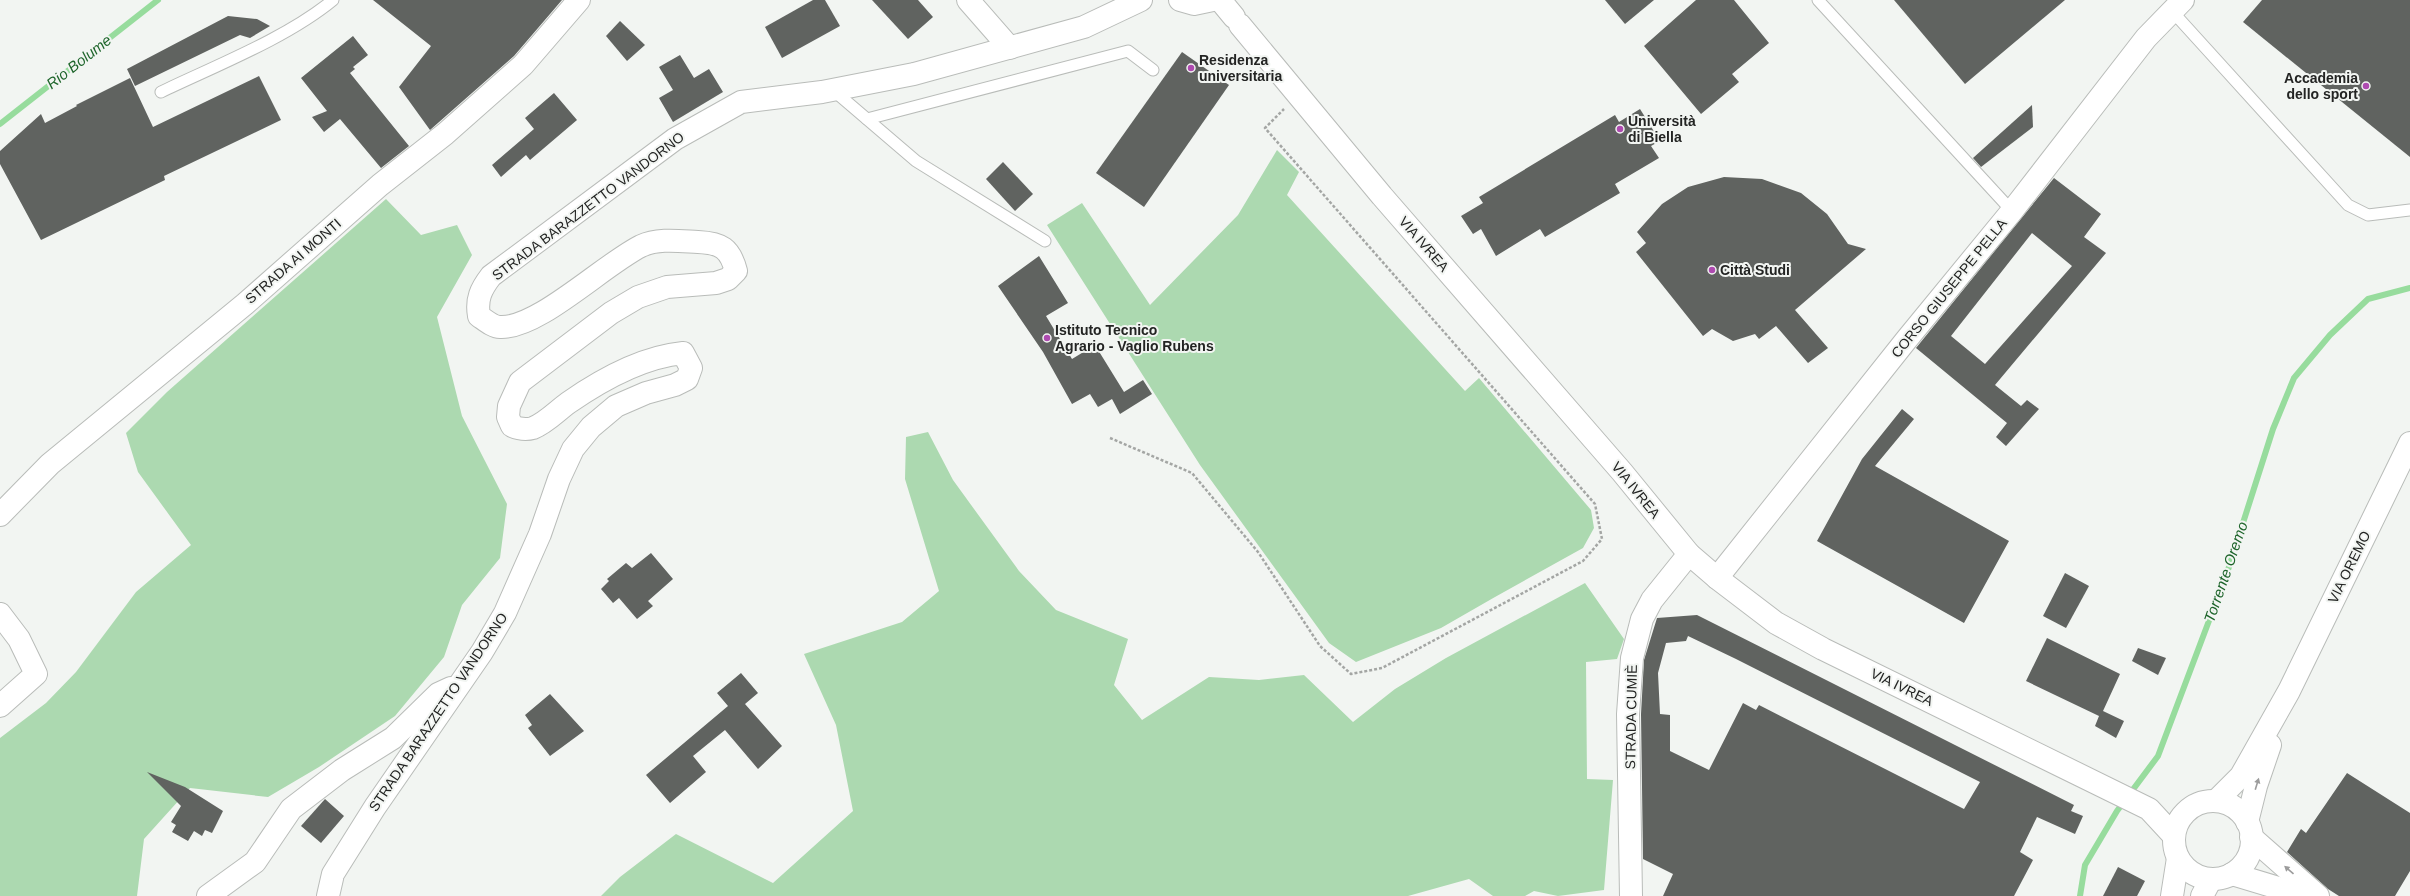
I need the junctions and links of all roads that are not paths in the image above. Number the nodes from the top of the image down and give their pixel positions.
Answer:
1 (333, 0) edge
2 (579, 0) edge
3 (968, 0) edge
4 (1141, 0) edge
5 (1180, 0) edge
6 (1213, 0) edge
7 (1220, 0) edge
8 (1818, 0) edge
9 (2177, 6) edge
10 (1010, 48) junction
11 (1153, 70) dead end
12 (832, 90) junction
13 (161, 92) dead end
14 (867, 119) junction
15 (2410, 210) edge
16 (2012, 211) junction
17 (1045, 241) dead end
18 (2410, 443) edge
19 (0, 515) edge
20 (1689, 554) junction
21 (1717, 578) junction
22 (0, 614) edge
23 (459, 685) junction
24 (2289, 691) junction
25 (0, 706) edge
26 (2206, 803) junction
27 (2149, 809) junction
28 (2249, 829) junction
29 (2174, 836) junction
30 (2178, 858) junction
31 (2232, 874) junction
32 (2206, 887) edge
33 (208, 896) edge
34 (328, 896) edge
35 (1631, 896) edge
36 (2172, 896) edge
37 (2305, 896) edge
38 (2318, 896) edge

1 - 13 lane
2 - 19 street, STRADA AI MONTI
3 - 10 street
4 - 10 street, STRADA BARAZZETTO VANDORNO
5 - 6 street
7 - 20 street, VIA IVREA
8 - 16 lane
9 - 15 lane
9 - 16 street, CORSO GIUSEPPE PELLA
10 - 12 street, STRADA BARAZZETTO VANDORNO
11 - 14 lane
12 - 14 lane
12 - 23 street, STRADA BARAZZETTO VANDORNO
14 - 17 lane
16 - 21 street, CORSO GIUSEPPE PELLA
18 - 24 street, VIA OREMO
20 - 21 street, VIA IVREA
20 - 35 street, STRADA CUMIÈ
21 - 27 street, VIA IVREA
22 - 25 street
23 - 33 street
23 - 34 street, STRADA BARAZZETTO VANDORNO
24 - 26 street, VIA OREMO
28 -> 24 street, VIA OREMO
26 - 27 street
26 - 28 street
26 - 29 street
27 - 29 street, VIA IVREA
28 - 31 street
38 -> 28 street
29 - 30 street
30 - 32 street
30 - 36 street
31 - 32 street
31 - 37 street

